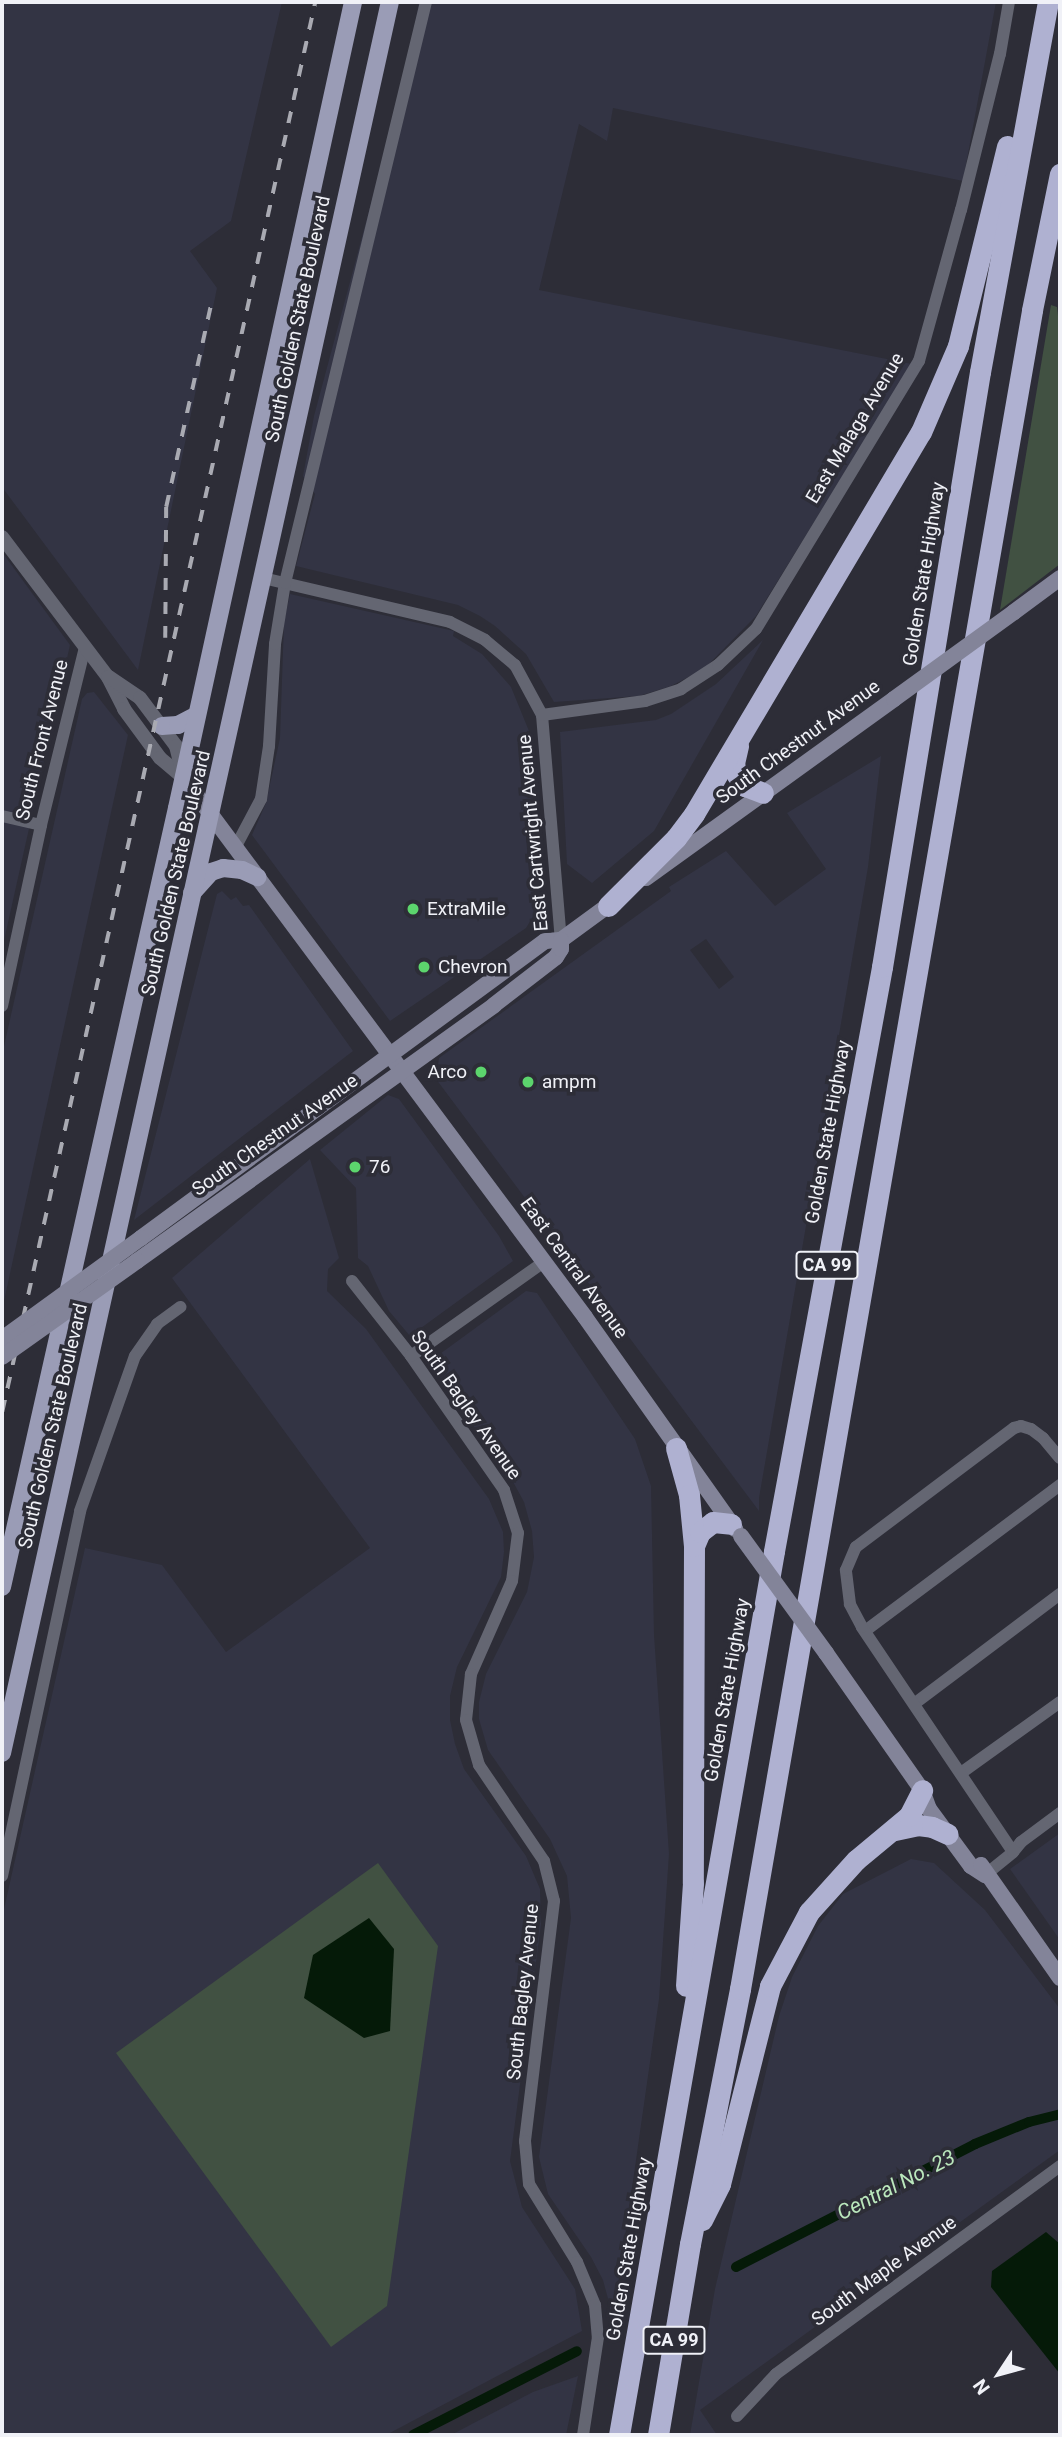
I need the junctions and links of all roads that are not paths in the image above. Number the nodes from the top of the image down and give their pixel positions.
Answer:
1 (353, 2) edge
2 (390, 2) edge
3 (426, 2) edge
4 (1009, 2) edge
5 (1048, 2) edge
6 (1030, 93) junction
7 (1060, 174) edge
8 (2, 537) edge
9 (263, 578) junction
10 (1060, 578) edge
11 (285, 583) junction
12 (85, 647) junction
13 (108, 677) junction
14 (542, 715) junction
15 (195, 716) junction
16 (162, 726) junction
17 (741, 738) junction
18 (183, 777) junction
19 (763, 793) junction
20 (210, 811) junction
21 (2, 817) edge
22 (41, 825) junction
23 (235, 848) junction
24 (257, 877) junction
25 (192, 893) junction
26 (608, 906) junction
27 (561, 940) junction
28 (2, 1006) edge
29 (388, 1054) junction
30 (401, 1071) junction
31 (544, 1262) junction
32 (352, 1281) dead end
33 (180, 1307) dead end
34 (2, 1339) edge
35 (411, 1356) junction
36 (2, 1357) edge
37 (676, 1448) junction
38 (1060, 1458) edge
39 (1060, 1485) edge
40 (736, 1530) junction
41 (694, 1546) junction
42 (2, 1587) edge
43 (1060, 1594) edge
44 (865, 1631) junction
45 (1060, 1702) edge
46 (914, 1704) junction
47 (2, 1753) edge
48 (961, 1773) junction
49 (922, 1790) junction
50 (1060, 1814) edge
51 (895, 1830) junction
52 (948, 1835) junction
53 (1013, 1853) junction
54 (985, 1875) junction
55 (2, 1876) edge
56 (1060, 1978) edge
57 (678, 2097) junction
58 (1060, 2166) edge
59 (690, 2244) junction
60 (737, 2416) dead end
61 (583, 2435) edge
62 (619, 2435) edge
63 (658, 2435) edge

1 - 15 main road, South Golden State Boulevard
2 - 9 main road, South Golden State Boulevard
3 - 11 street
4 - 14 street, East Malaga Avenue
5 - 6 highway, Golden State Highway / CA 99
6 - 17 highway
6 - 57 highway, Golden State Highway / CA 99
7 - 59 highway, CA 99
8 - 12 street, East Central Avenue
9 - 11 street, East Cartwright Avenue
9 - 20 main road, South Golden State Boulevard
10 - 19 main road, South Chestnut Avenue, bridge
11 - 14 street, East Cartwright Avenue
11 - 23 street
12 - 13 street, East Central Avenue
12 - 22 street, South Front Avenue
13 - 16 street, East Central Avenue
13 - 18 street, East Central Avenue
14 - 27 street, East Cartwright Avenue
15 - 16 main road
15 - 18 main road, South Golden State Boulevard
16 - 18 street, East Central Avenue
17 - 19 highway
17 - 26 highway
18 - 20 main road, East Central Avenue
18 - 42 main road, South Golden State Boulevard
19 - 26 main road, South Chestnut Avenue
20 - 23 main road, East Central Avenue
20 - 25 main road, South Golden State Boulevard
21 - 22 street
22 - 28 street, South Front Avenue
23 - 24 main road, East Central Avenue
24 - 25 main road
24 - 29 main road, East Central Avenue
25 - 47 main road, South Golden State Boulevard
26 - 27 main road, South Chestnut Avenue
27 - 29 main road, South Chestnut Avenue
27 - 30 main road, South Chestnut Avenue
29 - 30 main road, East Central Avenue
29 - 34 main road, South Chestnut Avenue, bridge
30 - 31 main road, East Central Avenue
30 - 36 main road, South Chestnut Avenue, bridge
31 - 35 street
31 - 37 main road, East Central Avenue
32 - 35 street, South Bagley Avenue
33 - 55 street
35 - 61 street, South Bagley Avenue
37 - 40 main road, East Central Avenue
37 - 41 highway
38 - 44 street
39 - 44 street
40 - 41 highway
40 - 49 main road, East Central Avenue, bridge
41 - 57 highway
43 - 46 street
44 - 46 street
45 - 48 street
46 - 48 street
48 - 53 street
49 - 51 highway
49 - 52 main road, East Central Avenue
49 - 54 main road, East Central Avenue
50 - 53 street
51 - 52 highway
51 - 59 highway
52 - 54 main road, East Central Avenue
53 - 54 street
54 - 56 main road, East Central Avenue
57 - 62 highway, Golden State Highway / CA 99
58 - 60 street, South Maple Avenue
59 - 63 highway, CA 99

